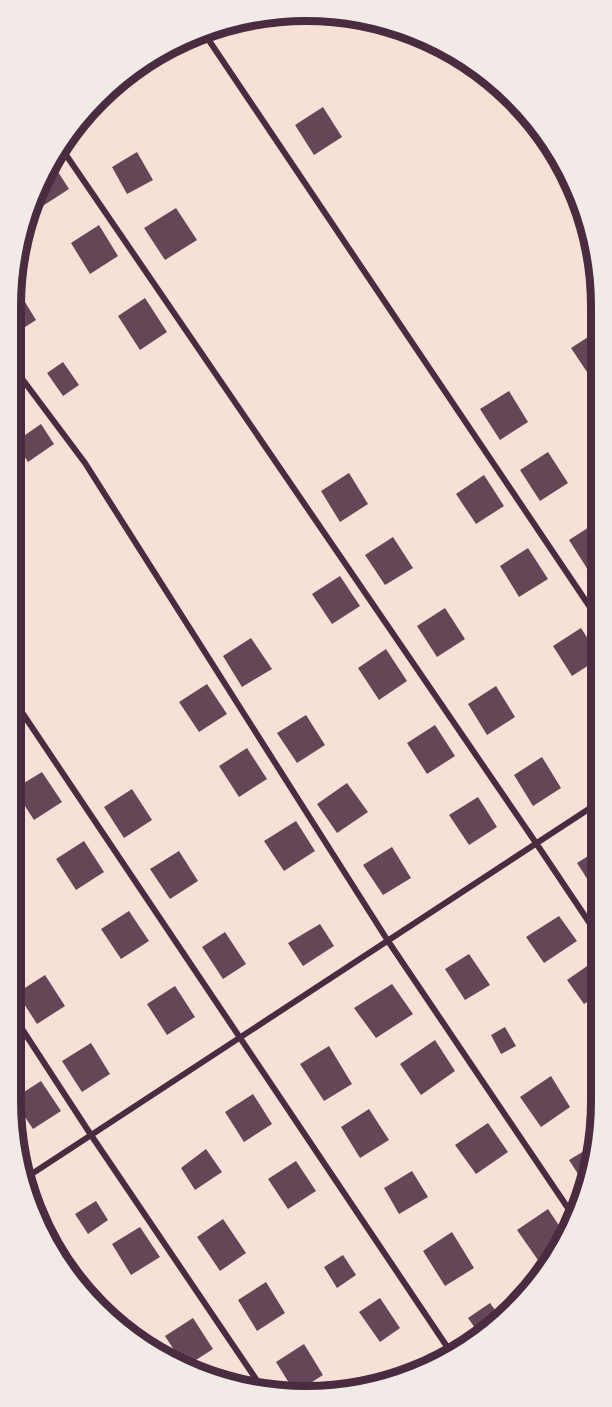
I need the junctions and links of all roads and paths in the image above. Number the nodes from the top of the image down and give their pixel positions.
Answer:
1 (208, 39) edge
2 (65, 154) edge
3 (21, 379) edge
4 (591, 609) edge
5 (21, 712) edge
6 (591, 807) edge
7 (536, 843) junction
8 (591, 925) edge
9 (388, 941) junction
10 (21, 1029) edge
11 (240, 1038) junction
12 (91, 1135) junction
13 (31, 1174) edge
14 (569, 1210) edge
15 (448, 1348) edge
16 (258, 1382) edge

1 - 4 street
2 - 7 street
3 - 9 street
5 - 11 street
6 - 7 street
7 - 8 street
7 - 9 street
9 - 11 street
9 - 14 street
10 - 12 street
11 - 12 street
11 - 15 street
12 - 13 street
12 - 16 street

